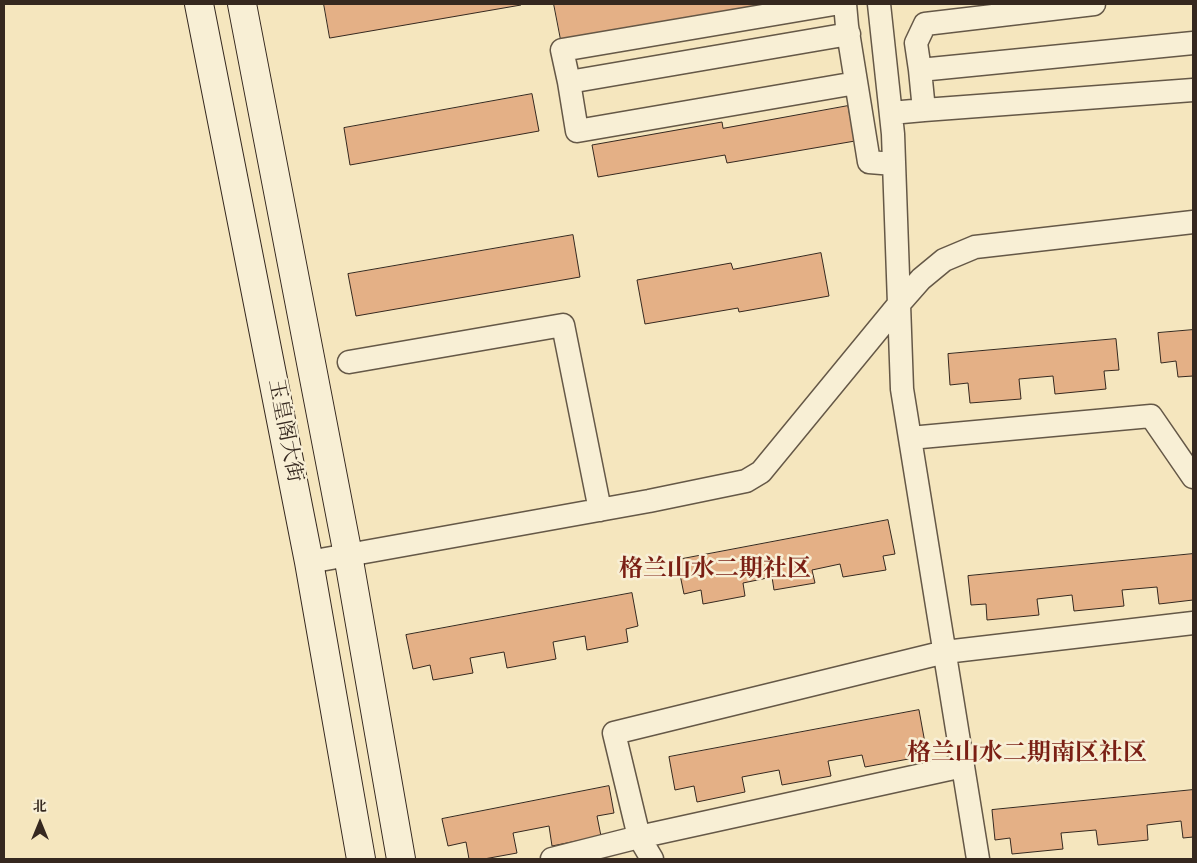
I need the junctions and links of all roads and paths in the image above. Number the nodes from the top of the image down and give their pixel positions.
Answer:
1 (199, 4) edge
2 (242, 4) edge
3 (834, 4) edge
4 (845, 4) edge
5 (879, 4) edge
6 (1094, 4) edge
7 (849, 34) junction
8 (1193, 43) edge
9 (920, 70) junction
10 (569, 82) junction
11 (856, 83) junction
12 (1193, 90) edge
13 (924, 110) junction
14 (891, 113) junction
15 (894, 164) junction
16 (1193, 222) edge
17 (899, 304) junction
18 (349, 362) dead end
19 (910, 438) junction
20 (1193, 477) edge
21 (600, 510) junction
22 (348, 555) junction
23 (309, 562) junction
24 (1193, 623) edge
25 (945, 652) junction
26 (963, 766) junction
27 (639, 837) junction
28 (361, 859) edge
29 (401, 859) edge
30 (552, 859) edge
31 (652, 859) edge
32 (978, 859) edge

1 - 23 street, 玉皇阁大街
2 - 22 street, 玉皇阁大街
3 - 10 street
4 - 7 street
5 - 14 street
6 - 9 street
7 - 10 street
7 - 11 street
8 - 9 street
9 - 13 street
10 - 11 street
11 - 15 street
12 - 13 street
13 - 14 street
14 - 15 street
15 - 17 street
16 - 17 street
17 - 19 street
17 - 21 street
18 - 21 street
19 - 20 street
19 - 25 street
21 - 22 street
22 - 23 street
22 - 29 street, 玉皇阁大街
23 - 28 street, 玉皇阁大街
24 - 25 street
25 - 26 street
25 - 27 street
26 - 27 street
26 - 32 street
27 - 30 street
27 - 31 street

